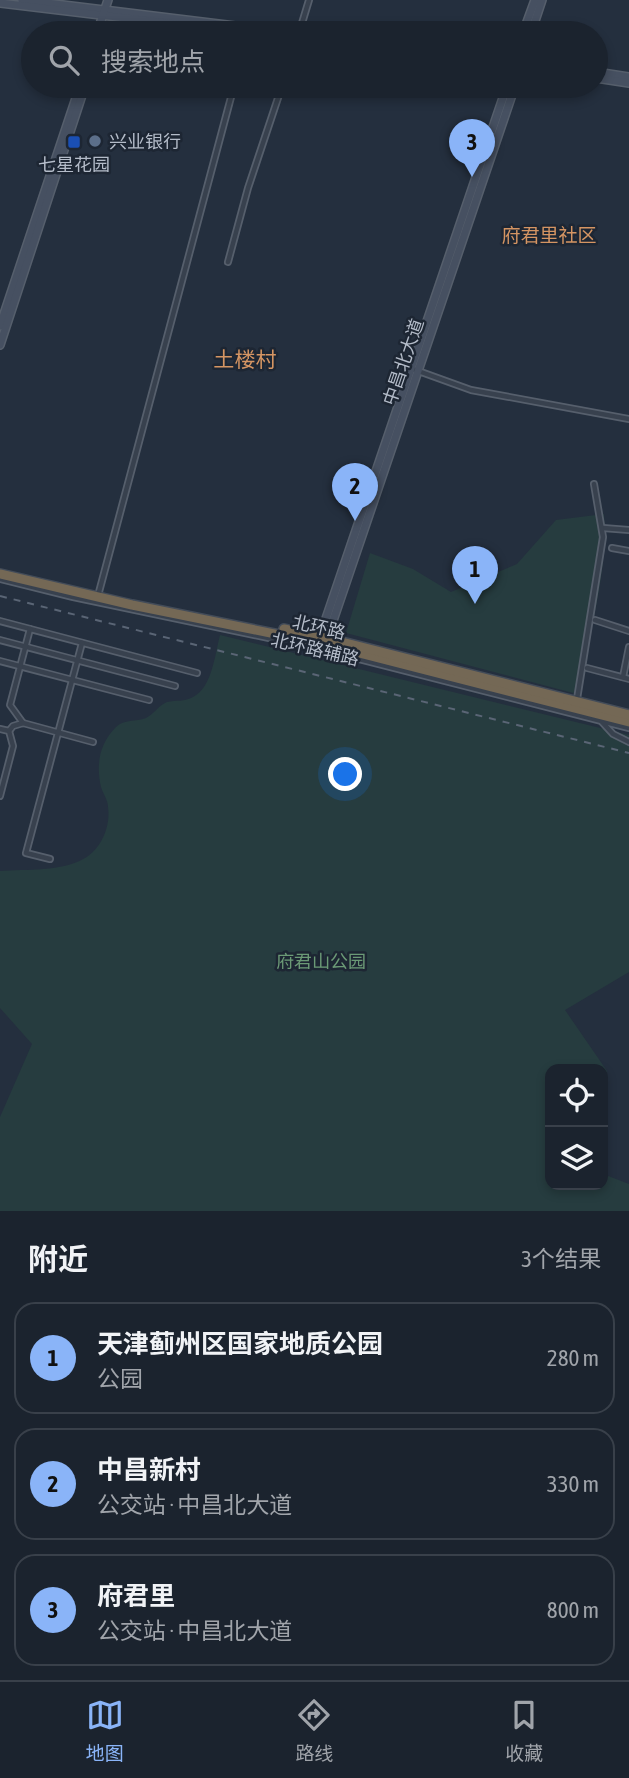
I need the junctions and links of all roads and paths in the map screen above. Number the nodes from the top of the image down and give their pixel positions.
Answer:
1 (22, 0) edge
2 (111, 0) edge
3 (309, 0) edge
4 (535, 0) edge
5 (542, 0) edge
6 (0, 3) edge
7 (106, 14) junction
8 (104, 21) edge
9 (159, 21) edge
10 (175, 21) edge
11 (303, 21) edge
12 (527, 21) edge
13 (535, 21) edge
14 (608, 74) edge
15 (629, 77) edge
16 (608, 80) edge
17 (629, 83) edge
18 (79, 98) edge
19 (79, 98) edge
20 (231, 98) edge
21 (278, 98) edge
22 (503, 98) edge
23 (511, 98) edge
24 (228, 262) dead end
25 (0, 326) edge
26 (0, 345) edge
27 (413, 369) junction
28 (629, 419) edge
29 (594, 484) dead end
30 (603, 528) junction
31 (629, 530) edge
32 (612, 548) dead end
33 (629, 551) edge
34 (0, 568) edge
35 (0, 576) edge
36 (99, 592) junction
37 (595, 620) dead end
38 (0, 621) edge
39 (30, 629) junction
40 (629, 631) edge
41 (0, 640) edge
42 (82, 643) junction
43 (321, 643) junction
44 (25, 646) junction
45 (629, 647) edge
46 (77, 660) junction
47 (0, 661) edge
48 (20, 666) junction
49 (587, 668) dead end
50 (197, 673) dead end
51 (626, 678) edge
52 (72, 680) junction
53 (176, 686) dead end
54 (577, 699) dead end
55 (149, 700) dead end
56 (629, 716) edge
57 (600, 718) junction
58 (629, 722) edge
59 (23, 723) junction
60 (629, 728) edge
61 (0, 729) edge
62 (9, 731) junction
63 (58, 732) junction
64 (93, 742) dead end
65 (629, 742) edge
66 (0, 796) edge
67 (50, 859) dead end

1 - 7 main road
2 - 7 main road
3 - 11 street
4 - 12 main road
5 - 13 main road
6 - 7 main road
7 - 8 main road
7 - 9 main road
7 - 10 main road
14 - 15 main road
16 - 17 main road
18 - 25 main road
19 - 26 main road
20 - 36 street
21 - 24 street
22 - 27 main road, 中昌北大道
23 - 27 main road, 中昌北大道
27 - 28 street
27 - 43 main road, 中昌北大道
29 - 30 street
30 - 31 street
30 - 54 street
32 - 33 street
34 - 36 highway, 北环路
35 - 43 highway, 北环路
36 - 43 highway, 北环路
37 - 40 street
38 - 39 street
39 - 42 street
39 - 44 street
41 - 44 street
42 - 46 street
42 - 50 street
43 - 56 highway, 北环路
43 - 57 highway, 北环路
44 - 46 street
44 - 48 street
45 - 51 street
46 - 52 street
46 - 53 street
47 - 48 street
48 - 52 street
48 - 59 street
49 - 51 street
52 - 55 street
52 - 63 street
57 - 58 highway, 北环路
57 - 60 street
57 - 65 street
59 - 62 street
59 - 63 street
61 - 62 street
62 - 66 street
63 - 64 street
63 - 67 street

